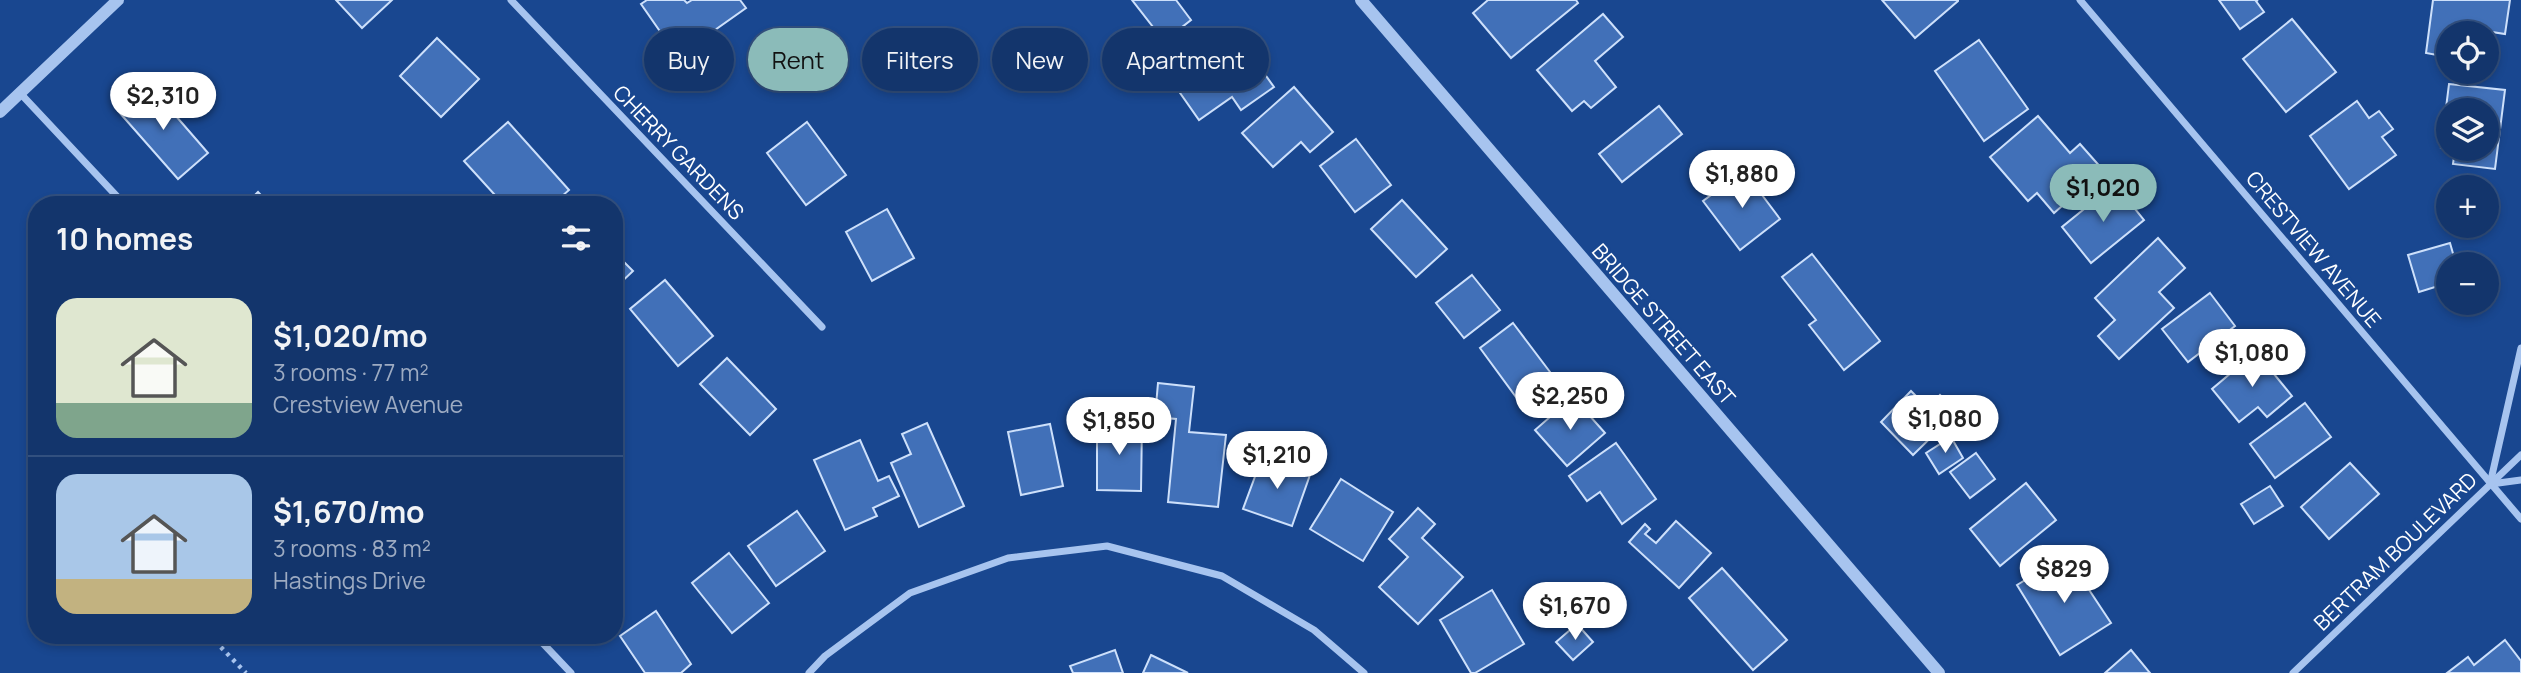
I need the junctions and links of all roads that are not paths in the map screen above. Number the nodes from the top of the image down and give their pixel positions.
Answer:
1 (118, 0) edge
2 (510, 0) edge
3 (1361, 0) edge
4 (2081, 0) edge
5 (20, 93) junction
6 (0, 112) edge
7 (117, 196) edge
8 (822, 327) dead end
9 (2521, 348) edge
10 (2521, 454) edge
11 (2521, 480) edge
12 (2490, 484) junction
13 (2521, 519) edge
14 (544, 644) edge
15 (571, 673) edge
16 (809, 673) edge
17 (1364, 673) edge
18 (1938, 673) edge
19 (2293, 673) edge

1 - 5 street
2 - 8 street, CHERRY GARDENS
3 - 18 street, BRIDGE STREET EAST
4 - 12 street, CRESTVIEW AVENUE
5 - 6 street
5 - 7 street
9 - 12 street
10 - 12 street, BERTRAM BOULEVARD
11 - 12 street
12 - 13 street, CRESTVIEW AVENUE
12 - 19 street, BERTRAM BOULEVARD
14 - 15 street
16 - 17 street

